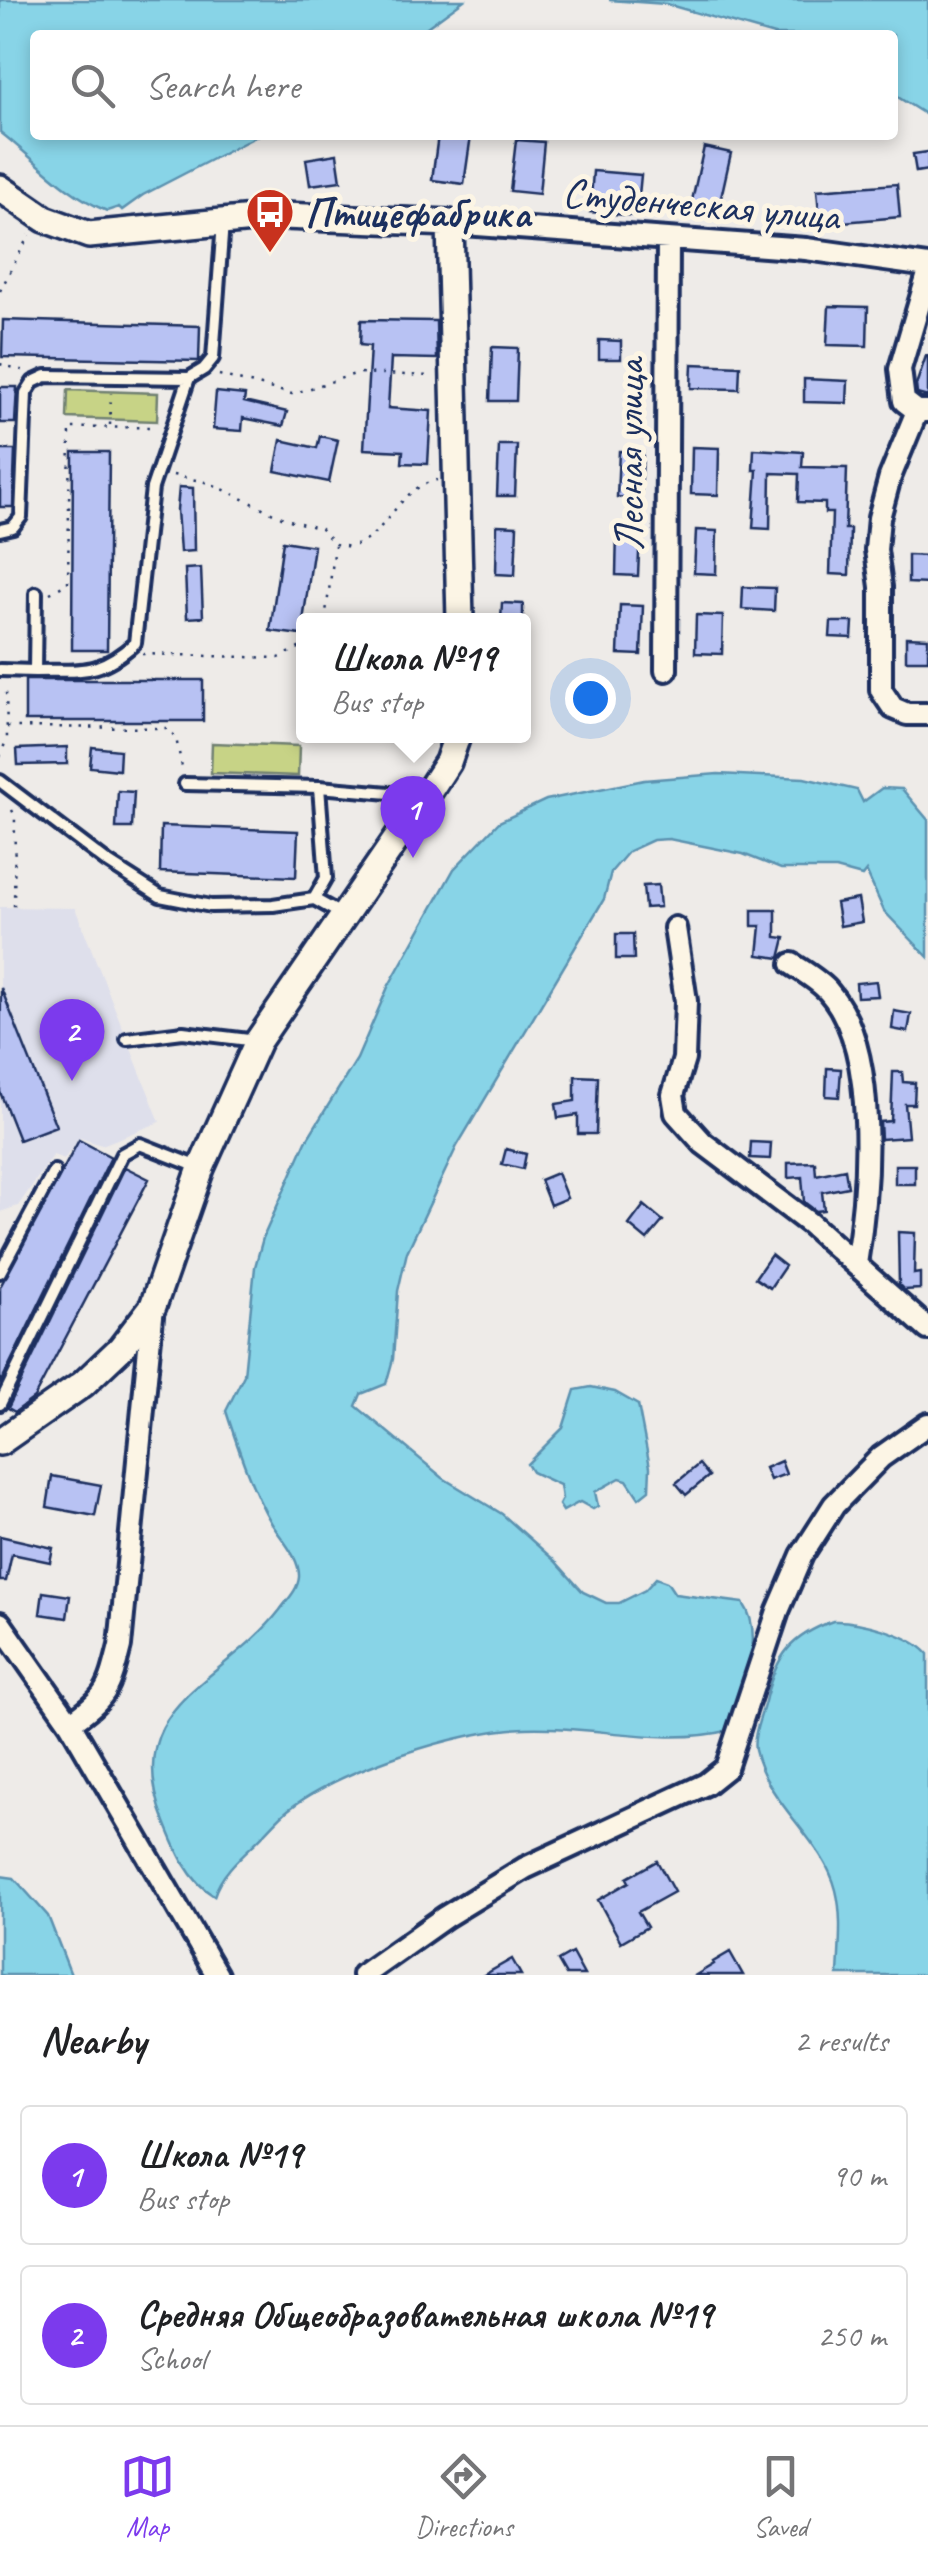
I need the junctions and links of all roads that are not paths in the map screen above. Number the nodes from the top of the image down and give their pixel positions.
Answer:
1 (0, 188) edge
2 (223, 222) junction
3 (450, 223) junction
4 (668, 241) junction
5 (928, 266) edge
6 (928, 274) edge
7 (189, 378) junction
8 (922, 411) edge
9 (0, 530) edge
10 (36, 593) road end
11 (460, 613) edge
12 (3, 670) edge
13 (666, 670) dead end
14 (35, 671) junction
15 (928, 714) edge
16 (455, 743) edge
17 (0, 782) edge
18 (185, 784) road end
19 (319, 787) junction
20 (426, 796) junction
21 (314, 899) junction
22 (342, 915) junction
23 (674, 928) dead end
24 (792, 964) dead end
25 (127, 1039) dead end
26 (258, 1041) junction
27 (201, 1168) junction
28 (54, 1171) dead end
29 (856, 1264) junction
30 (0, 1272) edge
31 (153, 1306) junction
32 (928, 1329) edge
33 (0, 1404) edge
34 (928, 1424) edge
35 (0, 1442) edge
36 (0, 1623) edge
37 (70, 1722) junction
38 (217, 1975) edge
39 (363, 1975) edge

1 - 2 street, Студенческая улица
2 - 3 street, Студенческая улица
2 - 7 lane
3 - 4 street, Студенческая улица
3 - 11 street
4 - 5 street, Студенческая улица
4 - 13 street, Лесная улица
6 - 8 street
7 - 9 lane
7 - 14 lane
8 - 15 street
10 - 14 lane
12 - 14 lane
16 - 20 street
17 - 21 lane
18 - 19 lane
19 - 20 lane
19 - 21 lane
20 - 22 street
21 - 22 lane
22 - 26 street
23 - 29 street
24 - 29 street
25 - 26 lane
26 - 27 street
27 - 31 street
27 - 33 lane
28 - 30 lane
29 - 32 street
31 - 35 street
31 - 37 street
34 - 39 street
36 - 37 street
37 - 38 street

